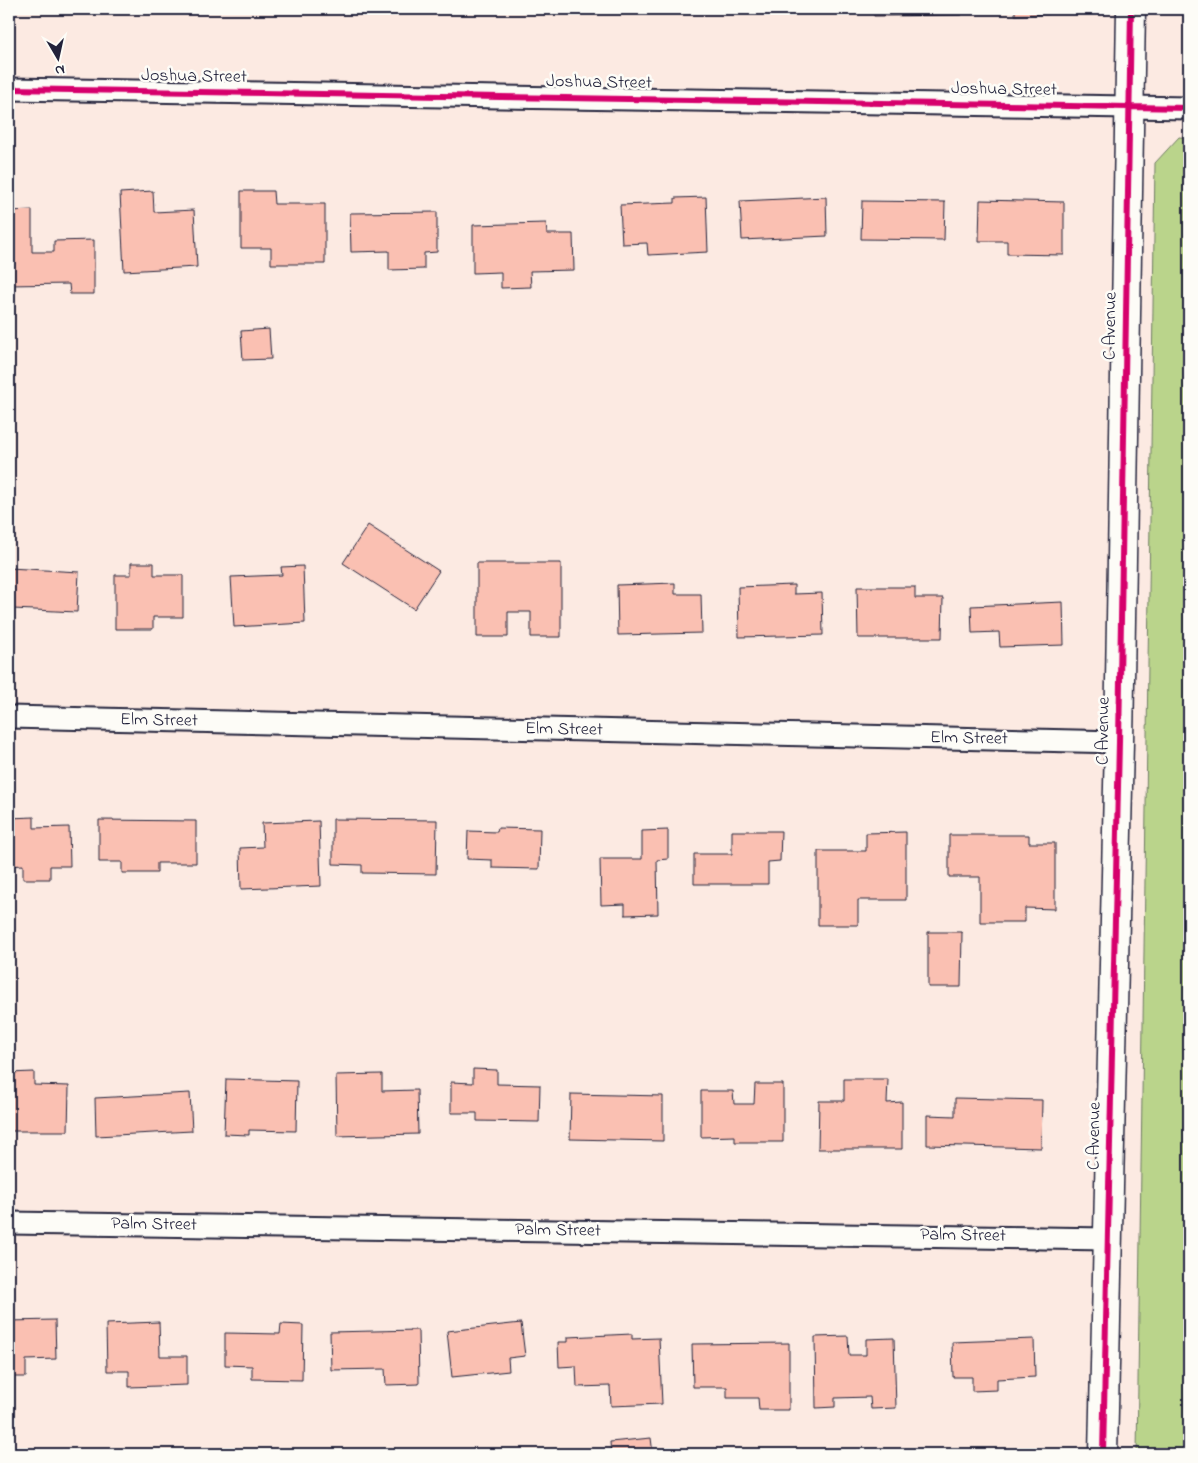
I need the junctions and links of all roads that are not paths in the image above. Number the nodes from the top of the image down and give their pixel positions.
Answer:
1 (1131, 9) edge
2 (9, 89) edge
3 (1129, 107) junction
4 (1189, 108) edge
5 (9, 718) edge
6 (1119, 742) junction
7 (9, 1223) edge
8 (1108, 1238) junction
9 (1103, 1454) edge

1 - 3 street, C Avenue
2 - 3 street, Joshua Street
3 - 4 street, Joshua Street
3 - 6 street, C Avenue
5 - 6 street, Elm Street
6 - 8 street, C Avenue
7 - 8 street, Palm Street
8 - 9 street, C Avenue

